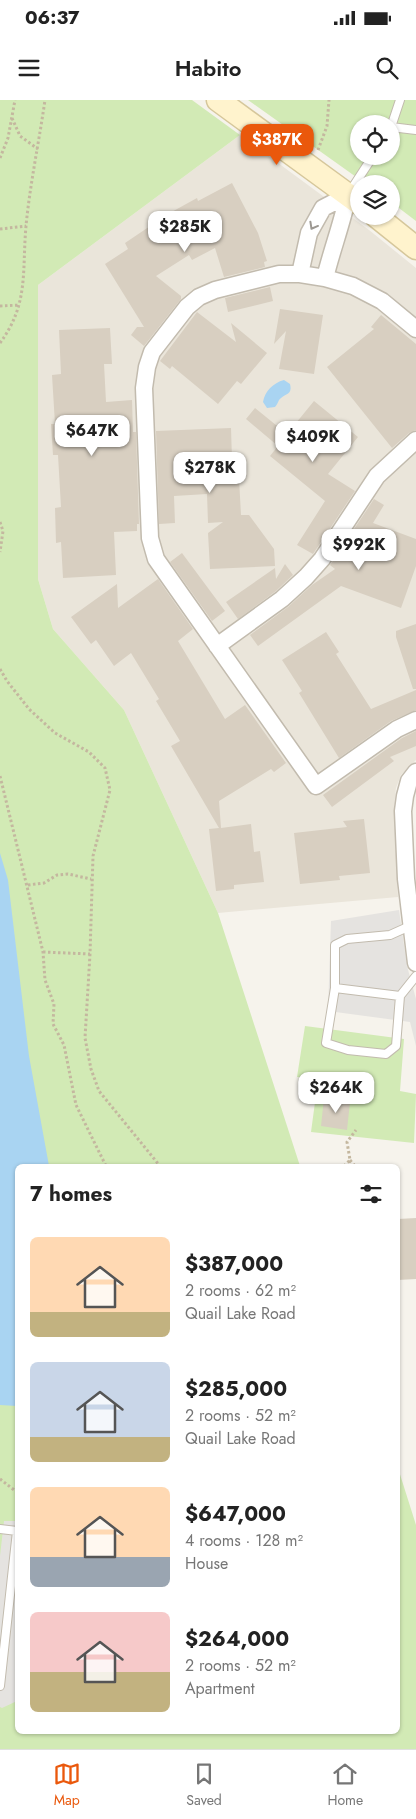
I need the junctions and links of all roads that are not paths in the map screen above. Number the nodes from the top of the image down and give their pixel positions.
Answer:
1 (218, 100) edge
2 (400, 100) edge
3 (395, 115) edge
4 (400, 128) edge
5 (416, 130) edge
6 (350, 196) edge
7 (350, 200) edge
8 (350, 208) edge
9 (387, 225) edge
10 (416, 248) edge
11 (300, 274) junction
12 (325, 278) junction
13 (416, 329) edge
14 (416, 440) edge
15 (217, 646) junction
16 (416, 720) edge
17 (416, 772) edge
18 (410, 860) edge
19 (410, 926) junction
20 (415, 953) edge
21 (416, 976) edge
22 (335, 988) junction
23 (400, 996) junction
24 (0, 1529) edge
25 (15, 1531) edge
26 (15, 1541) edge
27 (0, 1686) edge

1 - 6 street
2 - 3 lane
4 - 5 lane
7 -> 11 street
8 - 12 street
9 - 10 street
11 - 12 street
11 - 15 street
12 - 13 street
14 - 15 street
15 - 16 street
17 - 18 street
18 - 19 street
19 - 20 street
19 - 22 lane
21 - 23 lane
22 - 23 lane
22 - 23 lane
24 - 25 lane
26 - 27 lane

